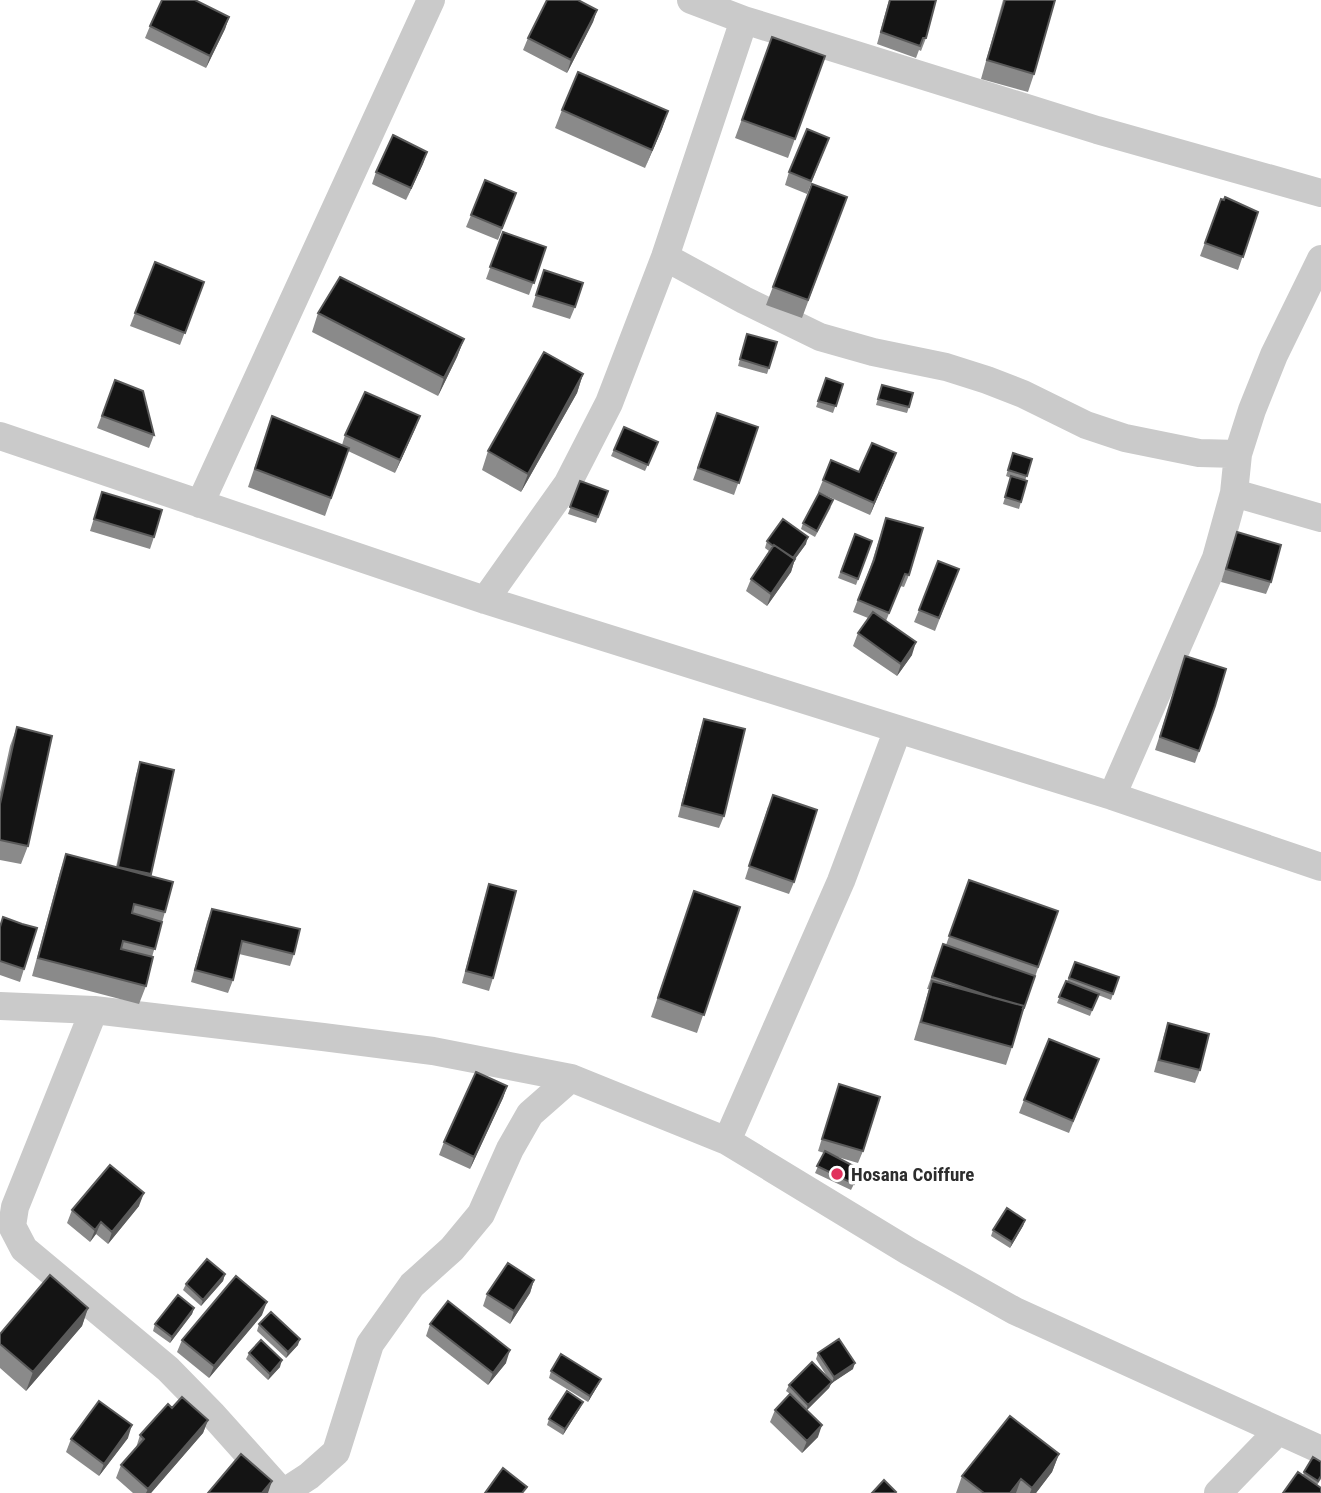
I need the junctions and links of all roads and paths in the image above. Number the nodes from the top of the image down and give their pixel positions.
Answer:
1 (431, 0) edge
2 (691, 0) edge
3 (744, 20) junction
4 (1321, 193) edge
5 (665, 257) junction
6 (1321, 259) edge
7 (0, 436) edge
8 (1238, 454) junction
9 (1234, 493) junction
10 (201, 504) junction
11 (1321, 518) edge
12 (485, 600) junction
13 (898, 729) junction
14 (1112, 796) junction
15 (1321, 867) edge
16 (0, 1006) edge
17 (94, 1010) junction
18 (572, 1078) junction
19 (727, 1141) junction
20 (1278, 1431) junction
21 (1321, 1450) edge
22 (283, 1493) edge
23 (1218, 1493) edge

1 - 10 street
2 - 3 street
3 - 4 street
3 - 5 street
5 - 8 street
5 - 12 street
6 - 8 street
7 - 10 street
8 - 9 street
9 - 11 street
9 - 14 street
10 - 12 street
12 - 13 street
13 - 14 street
13 - 19 street
14 - 15 street
16 - 17 street
17 - 18 street
17 - 22 street
18 - 19 street
18 - 22 street
19 - 20 street
20 - 21 street
20 - 23 street

